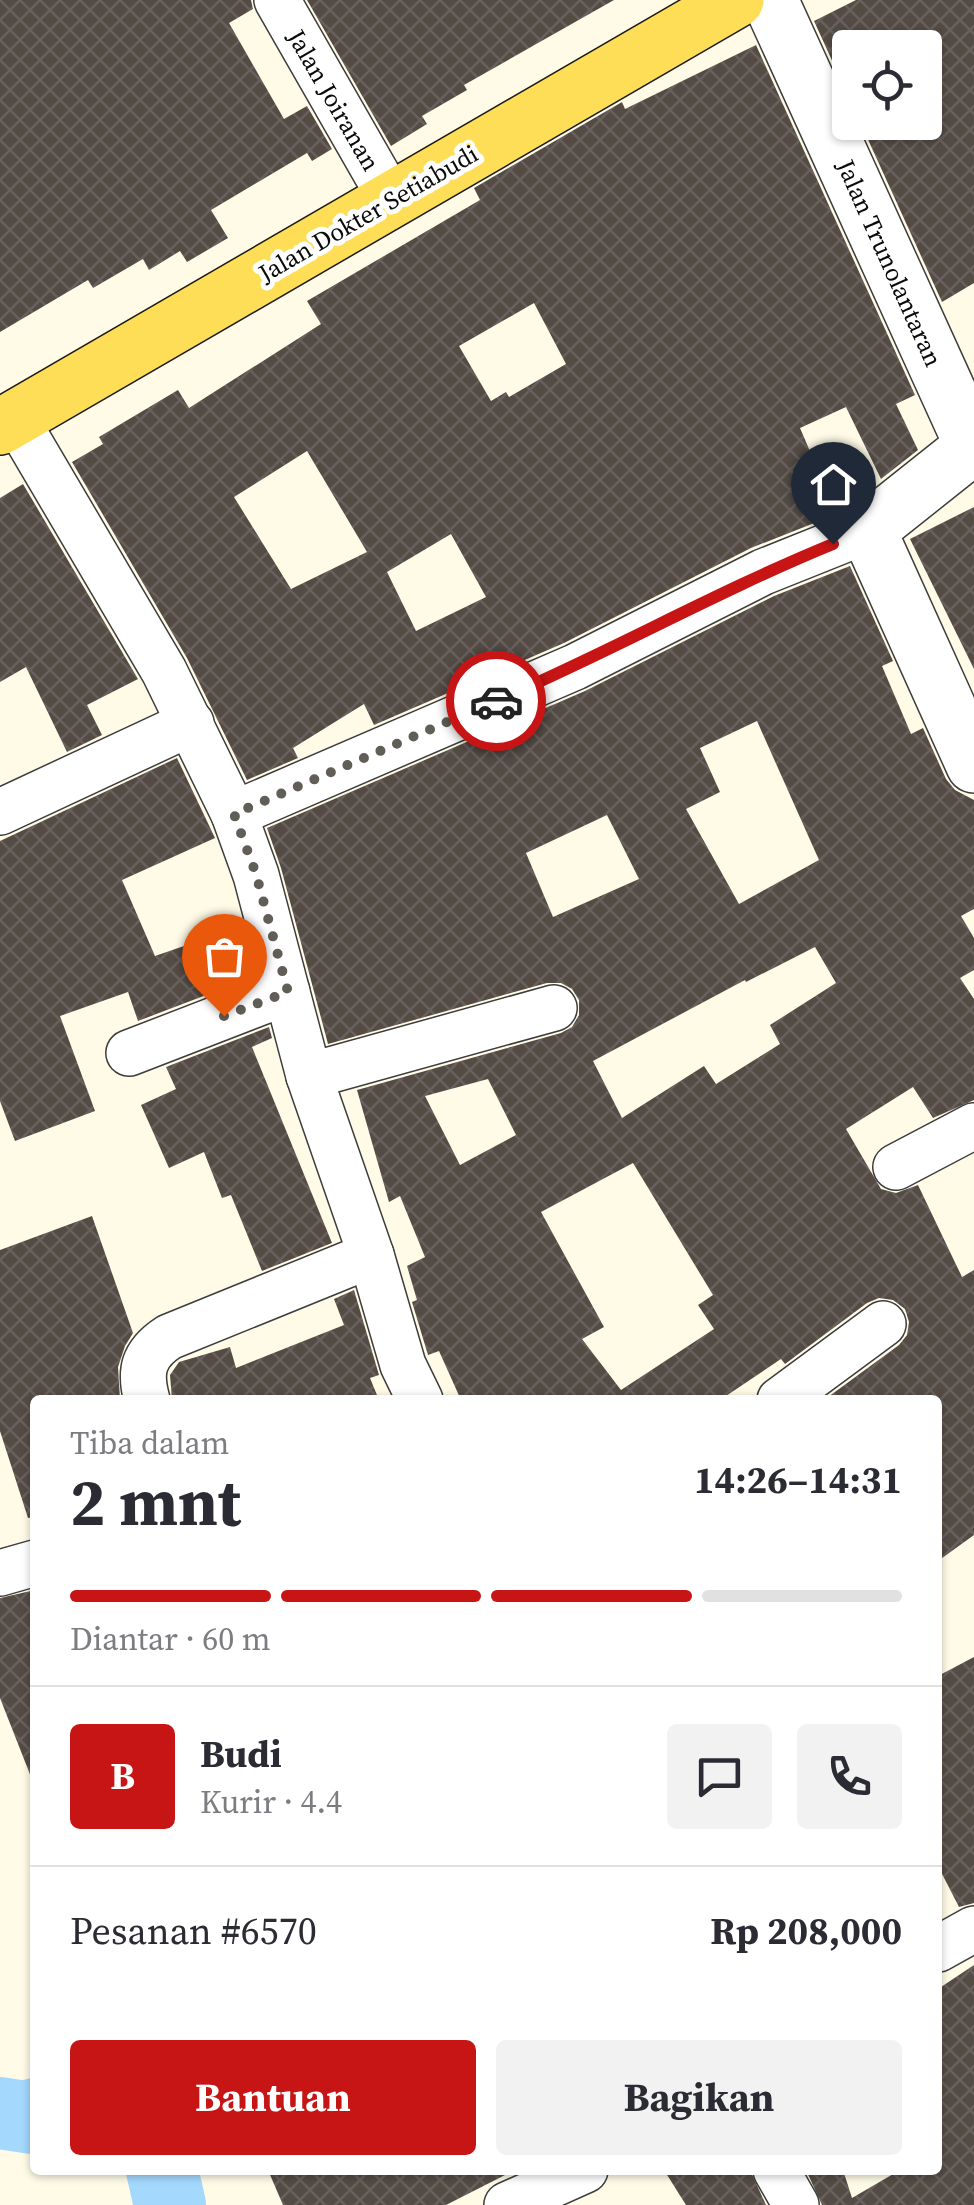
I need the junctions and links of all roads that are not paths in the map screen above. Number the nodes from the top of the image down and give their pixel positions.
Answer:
1 (277, 0) edge
2 (736, 0) edge
3 (770, 0) edge
4 (392, 200) junction
5 (8, 422) edge
6 (868, 530) junction
7 (191, 723) junction
8 (974, 765) edge
9 (0, 812) edge
10 (234, 814) junction
11 (288, 992) junction
12 (554, 1008) dead end
13 (129, 1052) dead end
14 (309, 1076) junction
15 (974, 1126) edge
16 (896, 1167) dead end
17 (370, 1255) junction
18 (883, 1324) dead end
19 (146, 1395) edge
20 (418, 1395) edge
21 (787, 1395) edge
22 (30, 1564) edge
23 (0, 1573) edge
24 (974, 1929) edge
25 (942, 1947) edge
26 (567, 2175) edge
27 (779, 2175) edge
28 (514, 2190) edge
29 (796, 2205) edge

1 - 4 street, Jalan Joiranan
2 - 4 main road, Jalan Dokter Setiabudi
3 - 6 street, Jalan Trunolantaran
4 - 5 main road, Jalan Dokter Setiabudi
5 - 7 street
6 - 8 street
6 - 10 street
7 - 9 street
7 - 10 street
10 - 11 street
11 - 13 street
11 - 14 street
12 - 14 street
14 - 17 street
15 - 16 street
17 - 19 street
17 - 20 street
18 - 21 street
22 - 23 street
24 - 25 street
26 - 28 street
27 - 29 street

